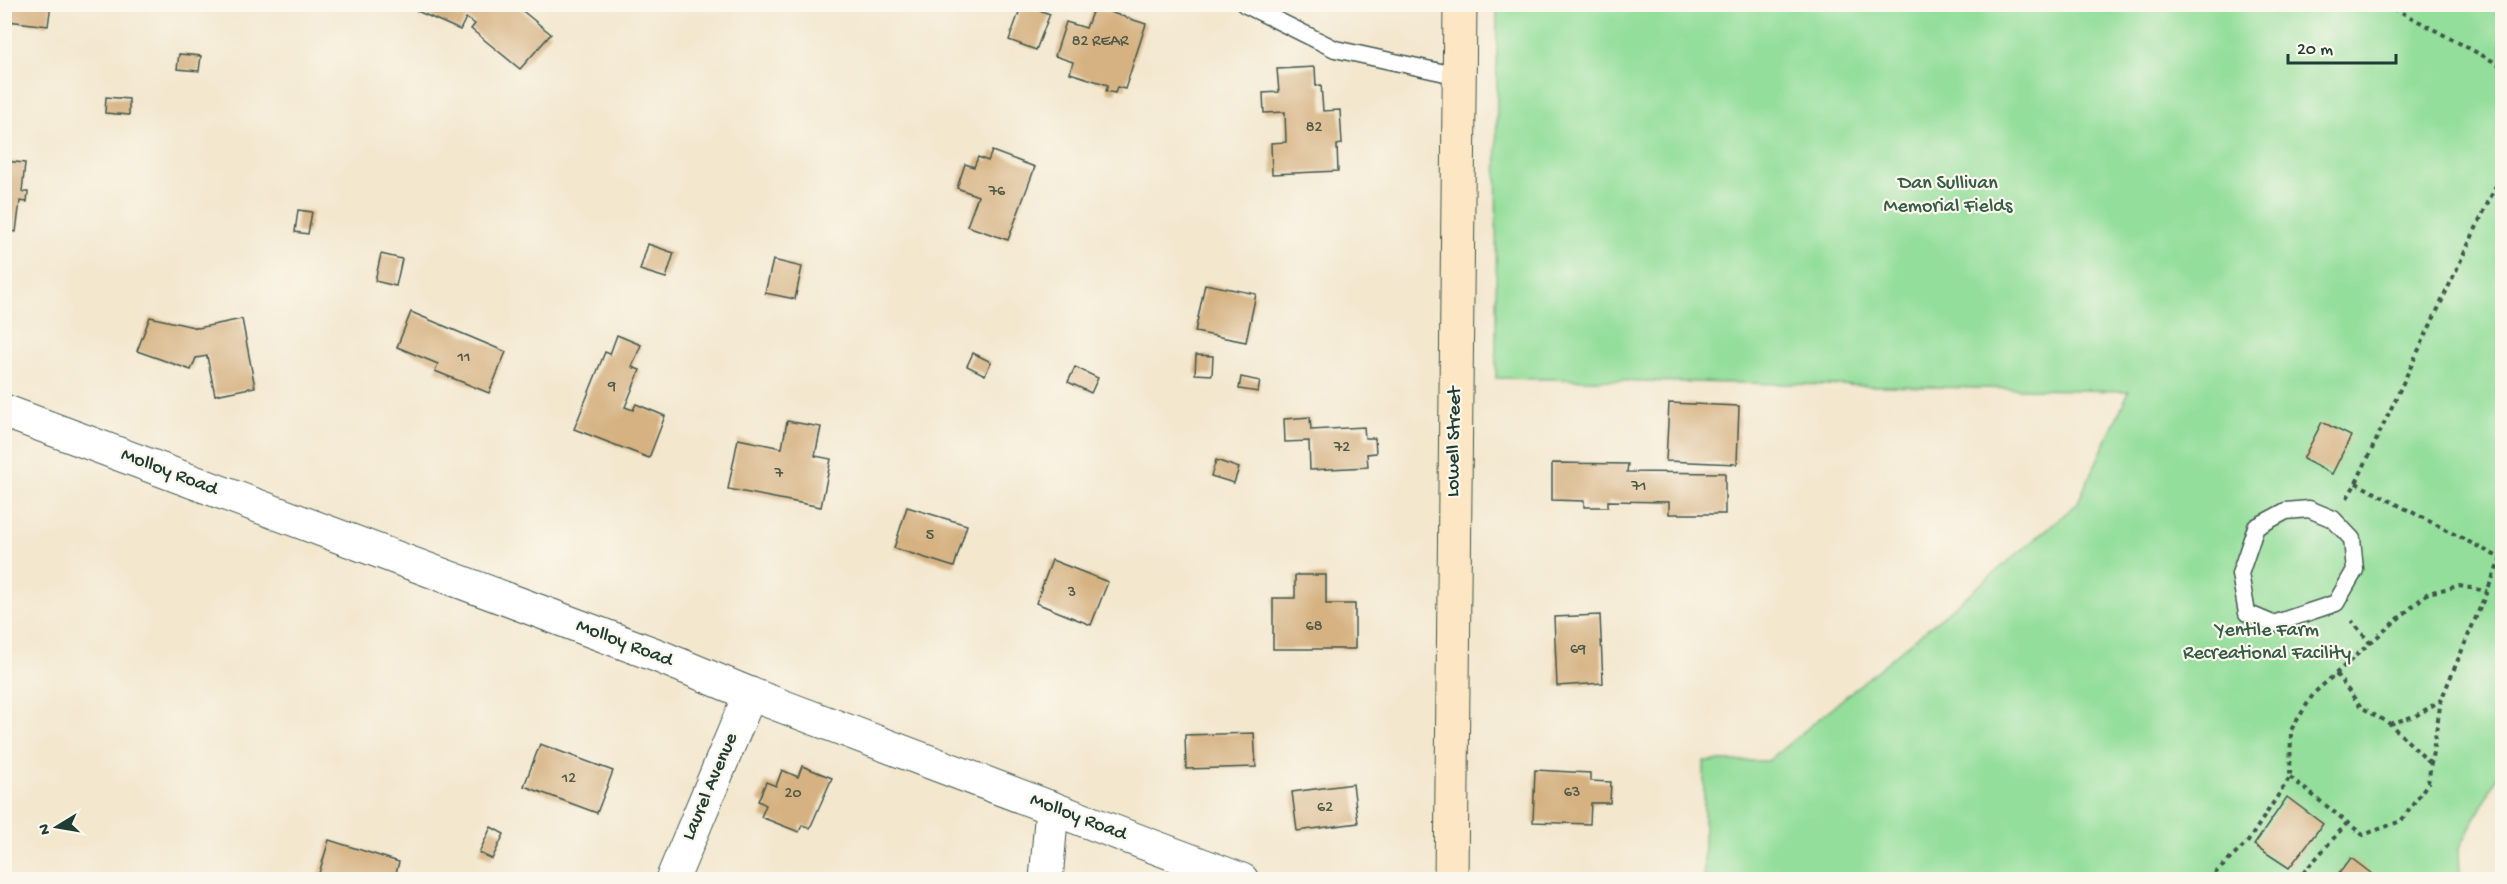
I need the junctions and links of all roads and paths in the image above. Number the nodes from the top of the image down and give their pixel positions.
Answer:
1 (1244, 4) edge
2 (1460, 4) edge
3 (2386, 4) edge
4 (2502, 66) edge
5 (1459, 76) junction
6 (2502, 173) edge
7 (4, 411) edge
8 (2502, 559) edge
9 (2487, 591) junction
10 (2336, 603) junction
11 (2370, 643) junction
12 (2336, 674) junction
13 (750, 694) junction
14 (2442, 700) junction
15 (2390, 724) junction
16 (2431, 764) junction
17 (2289, 777) junction
18 (1052, 808) junction
19 (2347, 823) junction
20 (672, 879) edge
21 (1046, 879) edge
22 (1242, 879) edge
23 (1451, 879) edge
24 (2208, 879) edge
25 (2297, 879) edge

1 - 5 lane
2 - 5 main road, Lowell Street
3 - 4 path
5 - 23 main road, Lowell Street
6 - 8 path
7 - 13 street, Molloy Road
8 - 9 path
9 - 11 path
9 - 14 path
10 - 10 lane
10 - 11 path
11 - 12 path
12 - 15 path
12 - 17 path
13 - 18 street, Molloy Road
13 - 20 street, Laurel Avenue
14 - 15 path
14 - 16 path
15 - 16 path
16 - 19 path
17 - 19 path
17 - 24 path
18 - 21 street
18 - 22 street, Molloy Road
19 - 25 path

